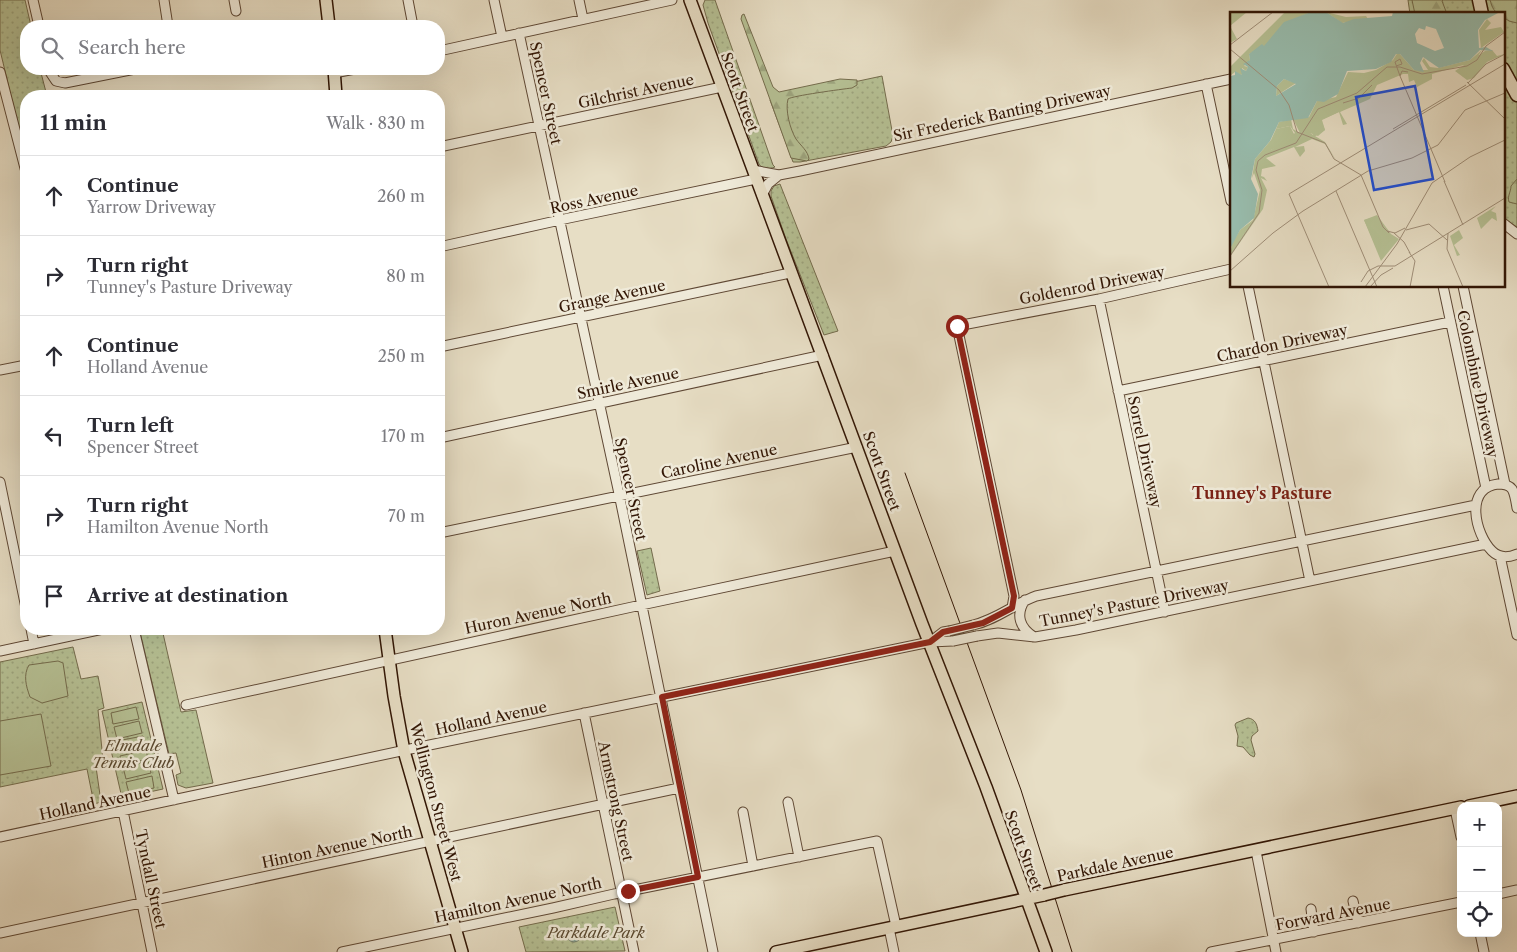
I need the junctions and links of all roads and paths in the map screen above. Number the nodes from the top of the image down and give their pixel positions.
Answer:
1 (33, 0) edge
2 (164, 0) edge
3 (234, 0) edge
4 (326, 0) edge
5 (408, 0) edge
6 (494, 0) edge
7 (579, 0) edge
8 (672, 0) edge
9 (690, 0) edge
10 (236, 11) dead end
11 (583, 19) junction
12 (38, 20) edge
13 (167, 20) edge
14 (328, 20) edge
15 (412, 20) edge
16 (520, 33) junction
17 (502, 37) junction
18 (445, 50) edge
19 (1504, 71) edge
20 (0, 72) edge
21 (52, 75) edge
22 (105, 75) edge
23 (334, 75) edge
24 (1230, 78) edge
25 (1, 82) edge
26 (1206, 84) junction
27 (722, 87) junction
28 (336, 90) edge
29 (1517, 95) edge
30 (539, 126) junction
31 (445, 146) edge
32 (20, 150) edge
33 (754, 174) junction
34 (778, 175) junction
35 (762, 195) junction
36 (1230, 196) edge
37 (559, 220) junction
38 (1504, 224) edge
39 (1517, 234) edge
40 (445, 246) edge
41 (1230, 269) edge
42 (790, 273) junction
43 (1248, 288) edge
44 (1443, 288) edge
45 (1463, 288) edge
46 (1099, 298) junction
47 (580, 317) junction
48 (1450, 322) junction
49 (445, 346) edge
50 (823, 355) junction
51 (1264, 361) junction
52 (20, 366) edge
53 (0, 370) edge
54 (1118, 392) junction
55 (599, 404) junction
56 (445, 437) edge
57 (857, 447) junction
58 (0, 482) edge
59 (1505, 484) junction
60 (1486, 488) junction
61 (619, 496) junction
62 (1476, 505) junction
63 (1517, 508) edge
64 (445, 532) edge
65 (1301, 541) junction
66 (1486, 544) junction
67 (895, 551) junction
68 (1517, 554) edge
69 (1500, 556) junction
70 (1156, 571) junction
71 (20, 579) edge
72 (1310, 581) junction
73 (1025, 600) junction
74 (641, 605) junction
75 (1012, 608) junction
76 (1165, 612) junction
77 (32, 635) edge
78 (75, 635) edge
79 (135, 635) edge
80 (386, 635) edge
81 (1517, 635) edge
82 (1035, 637) junction
83 (930, 642) junction
84 (34, 644) junction
85 (0, 651) edge
86 (388, 660) junction
87 (662, 697) junction
88 (186, 704) dead end
89 (584, 713) junction
90 (404, 751) junction
91 (679, 788) junction
92 (1517, 796) edge
93 (174, 800) junction
94 (788, 802) dead end
95 (1488, 802) edge
96 (602, 804) junction
97 (1457, 808) edge
98 (123, 811) junction
99 (742, 812) dead end
100 (0, 837) edge
101 (430, 841) junction
102 (1256, 851) junction
103 (800, 857) junction
104 (753, 866) junction
105 (698, 877) junction
106 (1517, 890) edge
107 (621, 892) junction
108 (1502, 893) edge
109 (1026, 899) junction
110 (1353, 900) dead end
111 (142, 903) junction
112 (1457, 903) edge
113 (1311, 910) dead end
114 (1358, 923) junction
115 (892, 927) junction
116 (455, 928) junction
117 (1314, 932) junction
118 (0, 933) edge
119 (1481, 937) edge
120 (1274, 940) junction
121 (152, 952) edge
122 (342, 952) edge
123 (462, 952) edge
124 (634, 952) edge
125 (713, 952) edge
126 (776, 952) edge
127 (894, 952) edge
128 (1046, 952) edge
129 (1211, 952) edge
130 (1276, 952) edge
131 (1484, 952) edge

1 - 12 street
2 - 13 street
3 - 10 street
4 - 14 main road
5 - 15 street
6 - 17 street
7 - 11 street
8 - 11 street
9 - 27 main road, Scott Street
11 - 16 street
16 - 17 street
16 - 30 street, Spencer Street
17 - 18 street
19 - 29 highway
20 - 25 street
21 - 22 street
23 - 28 main road
24 - 26 street, Sir Frederick Banting Driveway
25 - 32 street
26 - 34 street, Sir Frederick Banting Driveway
26 - 36 street
27 - 30 street, Gilchrist Avenue
27 - 33 main road, Scott Street
30 - 31 street, Gilchrist Avenue
30 - 37 street, Spencer Street
33 - 34 street, Sir Frederick Banting Driveway
33 - 35 main road, Scott Street
33 - 37 street, Ross Avenue
34 - 35 street
35 - 42 main road, Scott Street
37 - 40 street, Ross Avenue
37 - 47 street, Spencer Street
38 - 39 street
41 - 46 street, Goldenrod Driveway
42 - 47 street, Grange Avenue
42 - 50 main road, Scott Street
43 - 51 street
44 - 48 street, Colombine Driveway
45 - 59 street, Colombine Driveway
46 - 54 street, Sorrel Driveway
46 - 75 street, Goldenrod Driveway
47 - 49 street, Grange Avenue
47 - 55 street, Spencer Street
48 - 51 street, Chardon Driveway
48 - 60 street, Colombine Driveway
50 - 55 street, Smirle Avenue
50 - 57 main road, Scott Street
51 - 54 street, Chardon Driveway
51 - 65 street
52 - 53 street
54 - 70 street, Sorrel Driveway
55 - 56 street, Smirle Avenue
55 - 61 street, Spencer Street
57 - 61 street, Caroline Avenue
57 - 67 main road, Scott Street
58 - 71 street
59 - 60 street
59 - 63 street, Colombine Driveway
60 - 62 street
61 - 64 street, Caroline Avenue
61 - 74 street, Spencer Street
62 - 65 street, Tunney's Pasture Driveway
62 - 66 street
65 - 70 street, Tunney's Pasture Driveway
65 - 72 street
66 - 69 street
66 - 72 street, Tunney's Pasture Driveway
67 - 74 street, Huron Avenue North
67 - 83 main road, Scott Street
68 - 69 street
69 - 81 street
70 - 73 street, Tunney's Pasture Driveway
70 - 76 street, Sorrel Driveway
72 - 76 street, Tunney's Pasture Driveway
73 - 75 street, Tunney's Pasture Driveway
73 - 82 street
74 - 86 street, Huron Avenue North
74 - 87 street, Spencer Street
75 - 83 street, Tunney's Pasture Driveway, bridge
76 - 82 street, Tunney's Pasture Driveway
77 - 84 street
78 - 84 street
79 - 93 street
80 - 86 main road, Wellington Street West
82 - 83 street, Tunney's Pasture Driveway, bridge
83 - 87 street, Holland Avenue
83 - 109 main road, Scott Street
84 - 85 street
86 - 88 street, Huron Avenue North
86 - 90 main road, Wellington Street West
87 - 89 street, Holland Avenue
87 - 91 street, Spencer Street
89 - 90 street, Holland Avenue
89 - 96 street, Armstrong Street
90 - 93 street, Holland Avenue
90 - 101 main road, Wellington Street West
91 - 96 street, Hinton Avenue North
91 - 105 street, Spencer Street
92 - 95 main road
93 - 98 street, Holland Avenue
94 - 103 street
96 - 101 street, Hinton Avenue North
96 - 107 street, Armstrong Street
97 - 102 main road, Parkdale Avenue
98 - 100 street, Holland Avenue
98 - 111 street, Tyndall Street
99 - 104 street
101 - 111 street, Hinton Avenue North
101 - 116 main road, Wellington Street West
102 - 109 main road, Parkdale Avenue, bridge
102 - 120 street
103 - 104 street, Hamilton Avenue North
103 - 115 street, Hamilton Avenue North
104 - 105 street, Hamilton Avenue North
105 - 107 street, Hamilton Avenue North
105 - 125 street, Spencer Street
106 - 108 street
107 - 116 street, Hamilton Avenue North
107 - 124 street, Armstrong Street
109 - 115 main road, Parkdale Avenue
109 - 128 main road, Scott Street
110 - 114 street
111 - 118 street, Hinton Avenue North
111 - 121 street, Tyndall Street
112 - 114 street, Forward Avenue
113 - 117 street
114 - 117 street, Forward Avenue
115 - 126 main road, Parkdale Avenue
115 - 127 street
116 - 122 street, Hamilton Avenue North
116 - 123 main road, Wellington Street West
117 - 120 street, Forward Avenue
119 - 131 street
120 - 129 street, Forward Avenue
120 - 130 street

